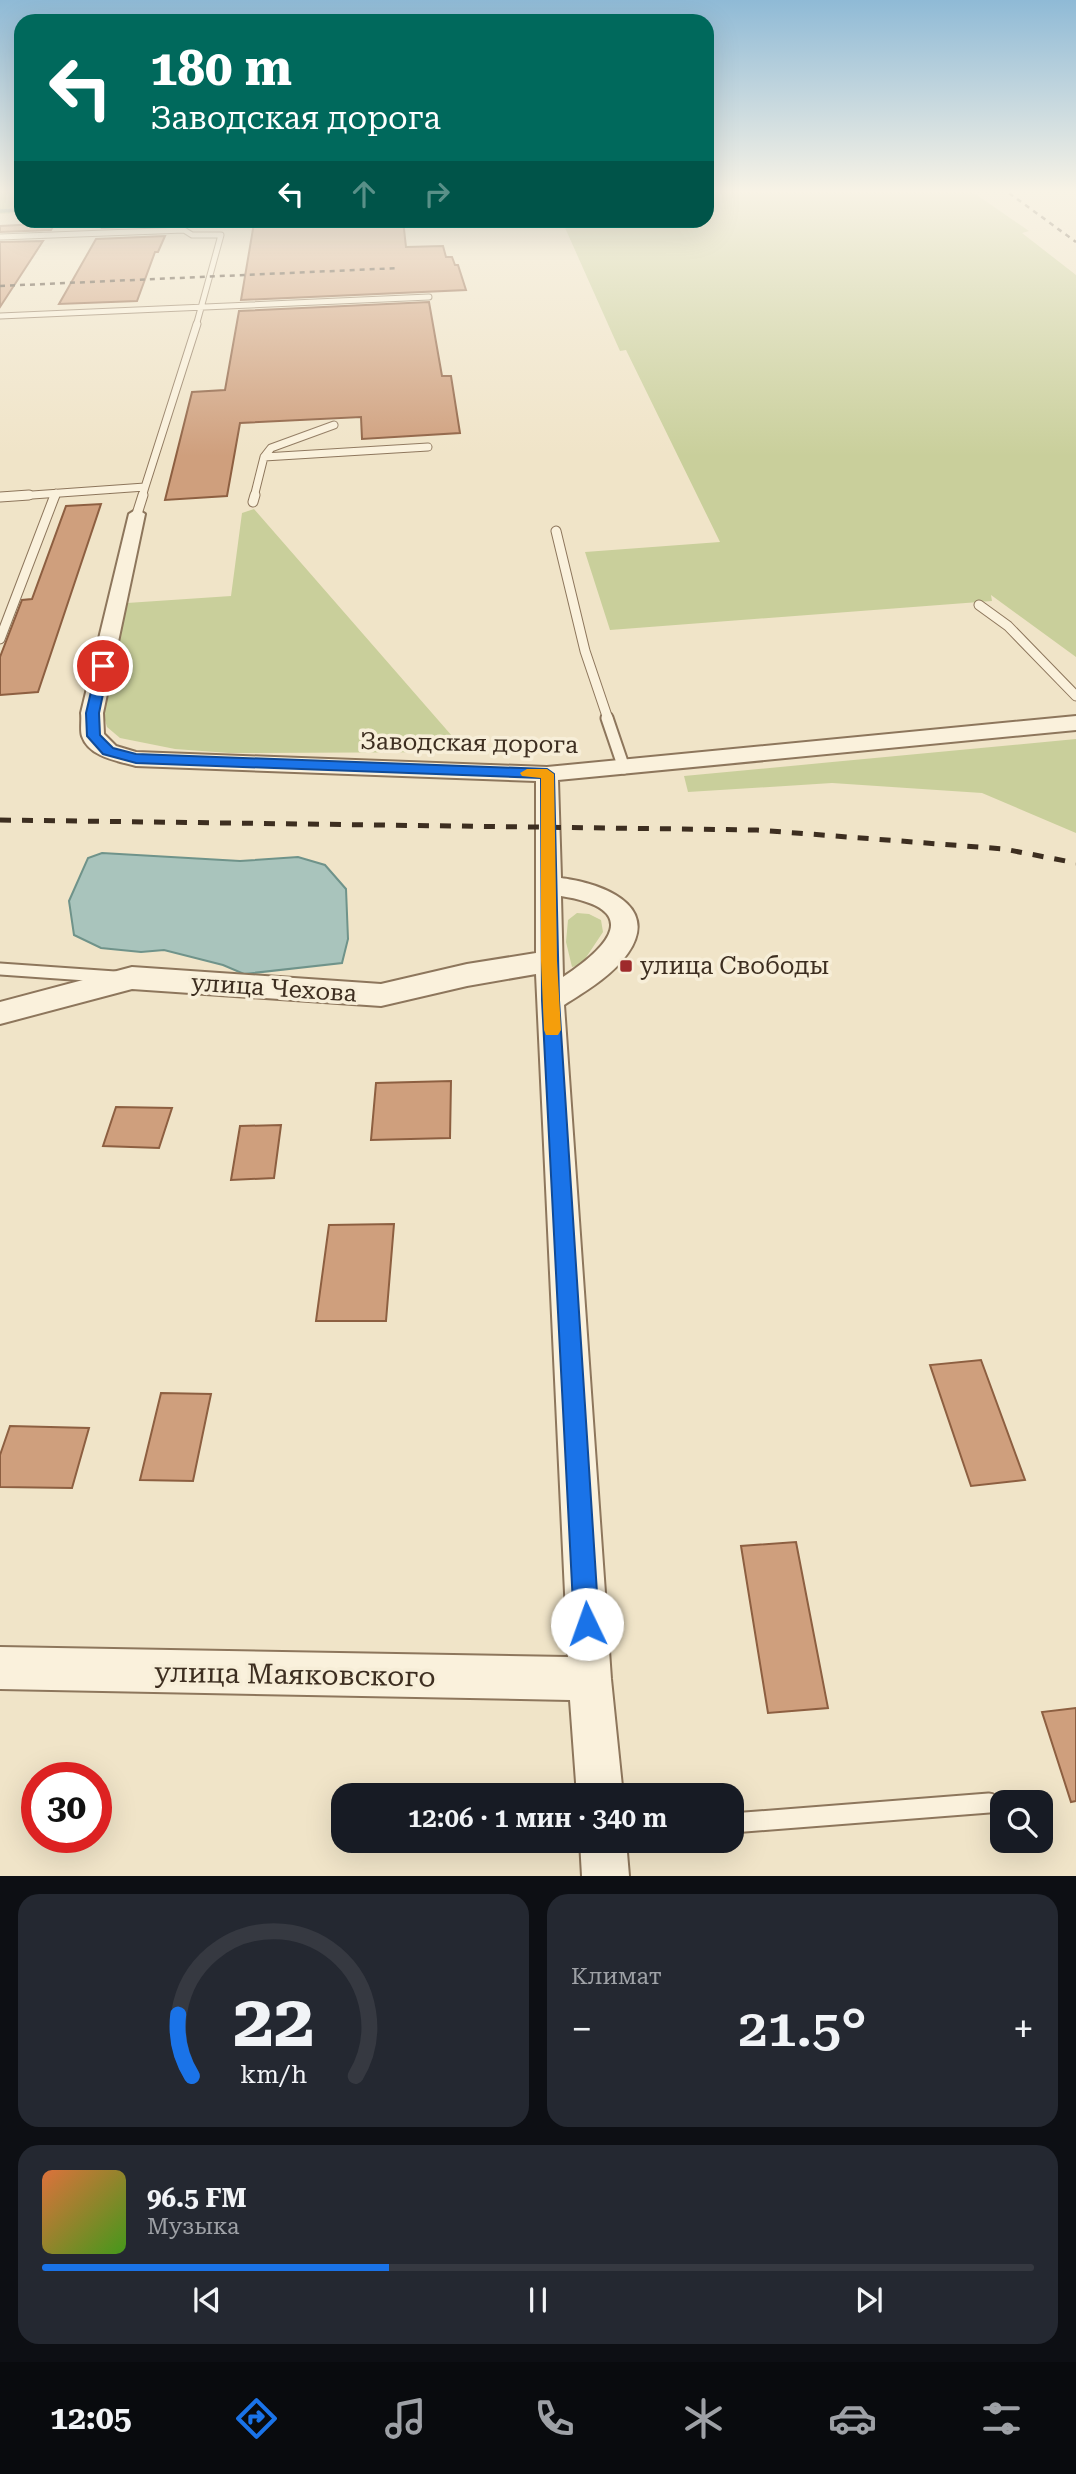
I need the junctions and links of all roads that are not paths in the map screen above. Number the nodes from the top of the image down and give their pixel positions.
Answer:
1 (209, 281) edge
2 (429, 297) dead end
3 (202, 307) junction
4 (0, 316) edge
5 (334, 425) dead end
6 (428, 447) dead end
7 (264, 457) junction
8 (145, 487) junction
9 (56, 493) junction
10 (0, 497) edge
11 (253, 502) dead end
12 (137, 514) joint
13 (556, 531) dead end
14 (979, 605) dead end
15 (0, 639) edge
16 (1076, 696) edge
17 (1076, 723) edge
18 (624, 768) junction
19 (547, 774) junction
20 (550, 886) junction
21 (549, 961) junction
22 (0, 969) edge
23 (132, 978) junction
24 (551, 1000) junction
25 (0, 1013) edge
26 (0, 1668) edge
27 (590, 1679) junction
28 (599, 1783) edge
29 (989, 1803) dead end
30 (744, 1822) edge
31 (604, 1853) edge
32 (606, 1875) edge

1 - 3 lane
2 - 3 lane
3 - 4 lane
3 - 8 lane
5 - 7 lane
6 - 7 lane
7 - 11 lane
8 - 9 lane
8 - 12 lane
9 - 10 lane
9 - 15 lane
12 - 19 street, Заводская дорога
13 - 18 lane
14 - 16 lane
17 - 18 street, Заводская дорога
18 - 19 street, Заводская дорога
19 - 20 street
20 - 21 street
20 - 24 street
21 - 23 street, улица Чехова
21 - 24 street
22 - 23 lane
23 - 25 street, улица Чехова
24 - 27 street
26 - 27 street, улица Маяковского
27 - 28 street
29 - 30 lane
31 - 32 street

